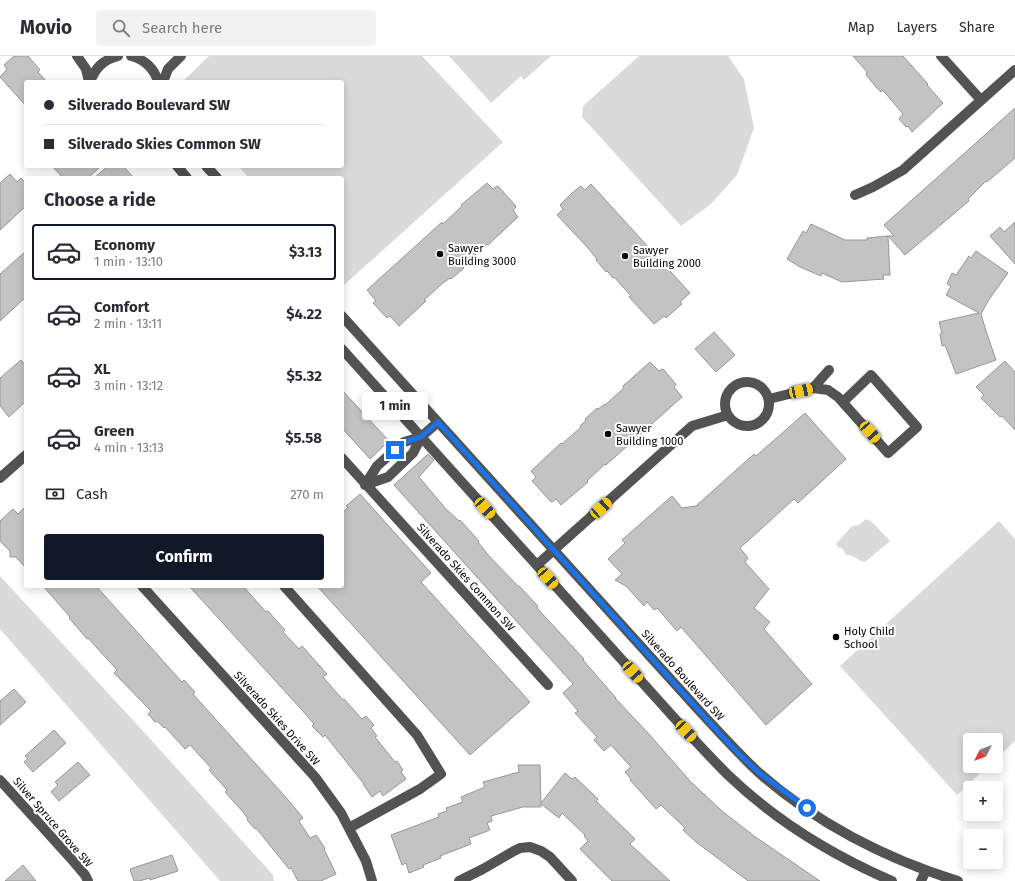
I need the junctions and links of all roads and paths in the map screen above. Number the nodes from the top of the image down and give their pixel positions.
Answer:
1 (77, 56) edge
2 (118, 56) edge
3 (134, 56) edge
4 (181, 56) edge
5 (940, 56) edge
6 (1015, 70) edge
7 (89, 80) edge
8 (90, 80) edge
9 (157, 80) edge
10 (164, 80) edge
11 (981, 100) junction
12 (179, 168) edge
13 (208, 168) edge
14 (185, 176) edge
15 (215, 176) edge
16 (855, 195) dead end
17 (344, 318) edge
18 (344, 351) edge
19 (828, 370) dead end
20 (813, 388) junction
21 (769, 399) junction
22 (842, 402) junction
23 (728, 415) junction
24 (438, 422) junction
25 (421, 437) junction
26 (24, 458) edge
27 (344, 460) edge
28 (0, 478) edge
29 (365, 485) junction
30 (554, 550) junction
31 (537, 566) junction
32 (144, 588) edge
33 (286, 588) edge
34 (548, 685) dead end
35 (0, 780) edge
36 (349, 828) junction
37 (926, 870) junction
38 (88, 881) edge
39 (372, 881) edge
40 (459, 881) edge
41 (572, 881) edge
42 (892, 881) edge
43 (921, 881) edge
44 (958, 881) edge

1 - 7 street
2 - 8 street
3 - 9 street
4 - 10 street
5 - 11 street
6 - 11 street
11 - 16 street
12 - 14 street
13 - 15 street
17 - 24 street, Silverado Boulevard SW
18 - 25 street
19 - 20 street
20 - 21 street
20 - 22 street
21 - 23 street
21 - 23 street
22 - 22 street
23 - 30 street
24 - 25 street
24 - 30 street, Silverado Boulevard SW
25 - 29 street
25 - 29 street
25 - 31 street
26 - 28 street
27 - 29 street, Silverado Skies Common SW
29 - 34 street, Silverado Skies Common SW
30 - 31 street
30 - 37 street, Silverado Boulevard SW
31 - 42 street
32 - 36 street, Silverado Skies Drive SW
33 - 36 street
35 - 38 street, Silver Spruce Grove SW
36 - 39 street, Silverado Skies Drive SW
37 - 43 street
37 - 44 street, Silverado Boulevard SW
40 - 41 street

